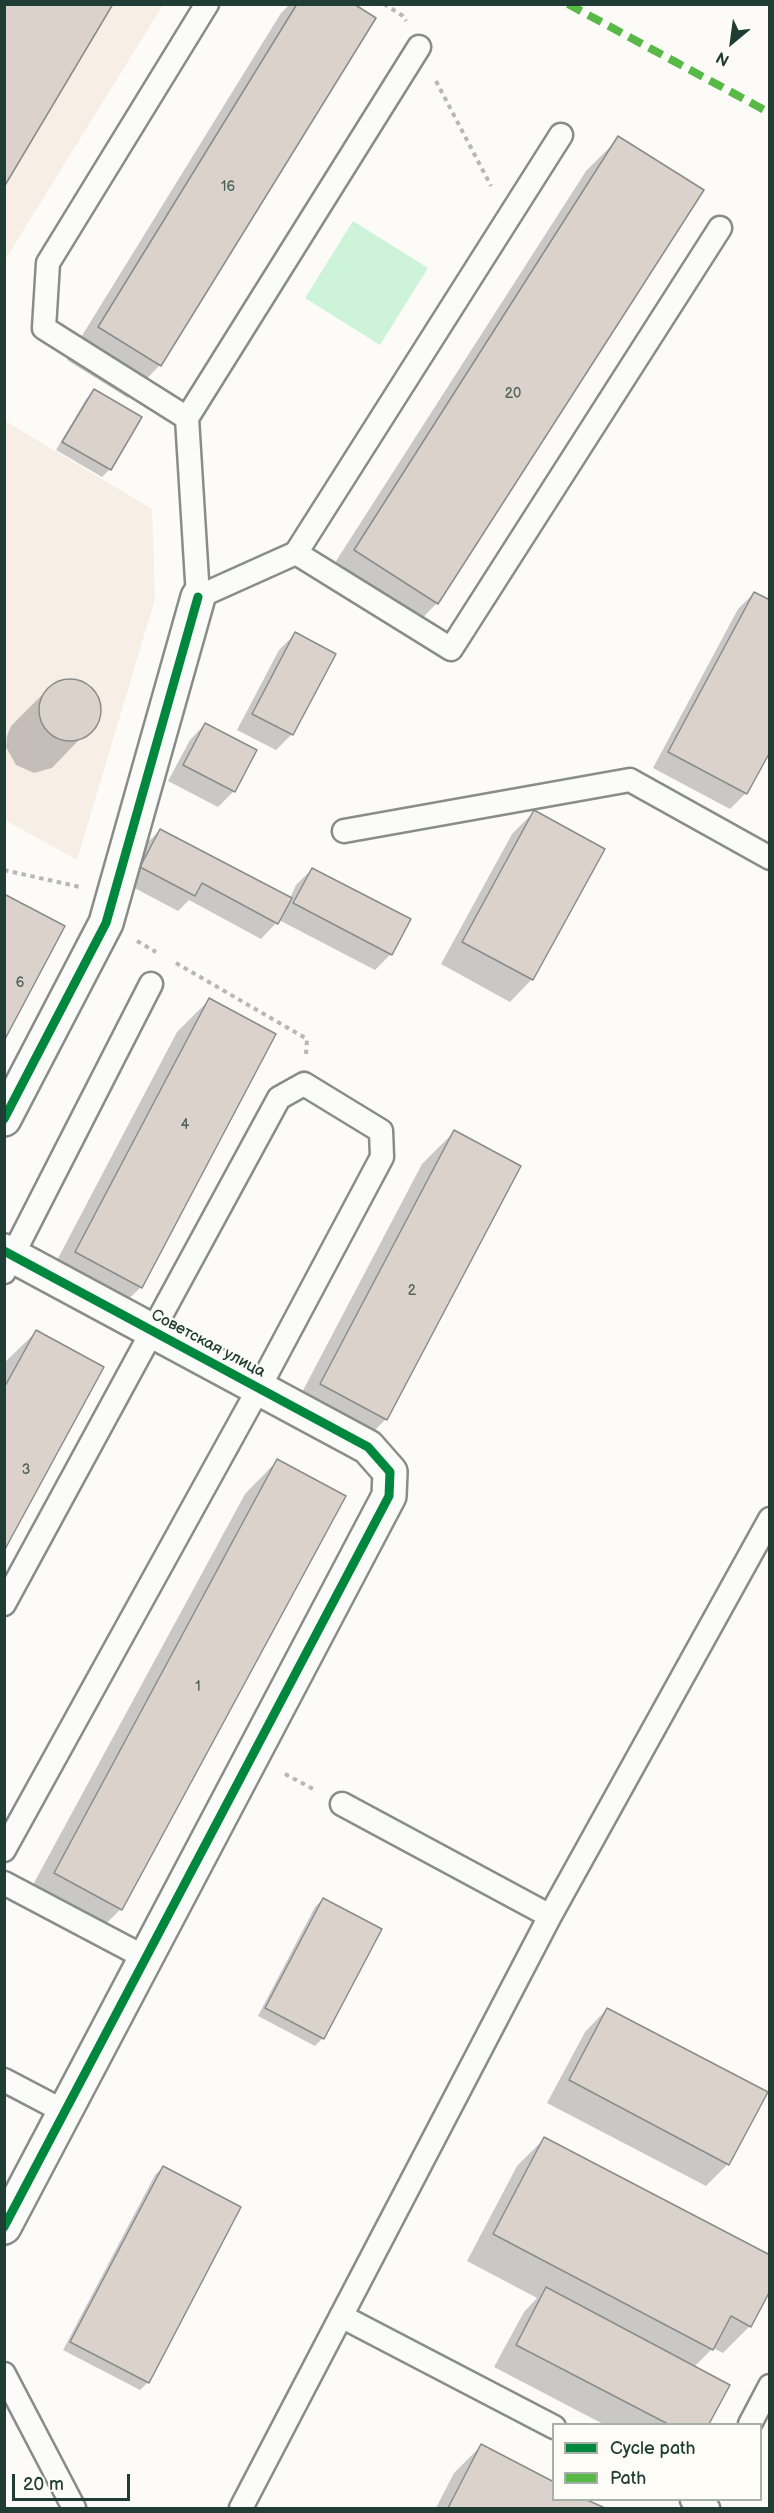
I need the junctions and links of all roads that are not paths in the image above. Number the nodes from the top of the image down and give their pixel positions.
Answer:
1 (207, 4) edge
2 (418, 47) road end
3 (561, 135) dead end
4 (720, 228) dead end
5 (188, 418) junction
6 (296, 553) junction
7 (198, 597) junction
8 (344, 831) dead end
9 (770, 858) edge
10 (152, 984) dead end
11 (4, 1119) edge
12 (7, 1260) edge
13 (151, 1330) junction
14 (259, 1388) junction
15 (770, 1519) edge
16 (4, 1604) edge
17 (342, 1804) road end
18 (4, 1850) edge
19 (4, 1883) edge
20 (550, 1916) junction
21 (146, 1958) junction
22 (4, 2080) edge
23 (65, 2112) junction
24 (4, 2227) edge
25 (341, 2316) junction
26 (4, 2374) edge
27 (770, 2386) edge
28 (751, 2423) edge
29 (552, 2426) edge
30 (74, 2508) edge
31 (241, 2508) edge

1 - 5 lane
2 - 5 lane
3 - 6 lane
4 - 6 lane
5 - 7 lane
6 - 7 lane
7 - 11 street
8 - 9 lane
10 - 12 lane
12 - 13 street, Советская улица
13 - 14 street, Советская улица
13 - 14 lane
13 - 16 lane
14 - 18 lane
14 - 21 street, Советская улица
15 - 20 lane
17 - 20 lane
19 - 21 lane
20 - 25 lane
21 - 23 street
22 - 23 lane
23 - 24 street
25 - 29 lane
25 - 31 lane
26 - 30 lane
27 - 28 lane

